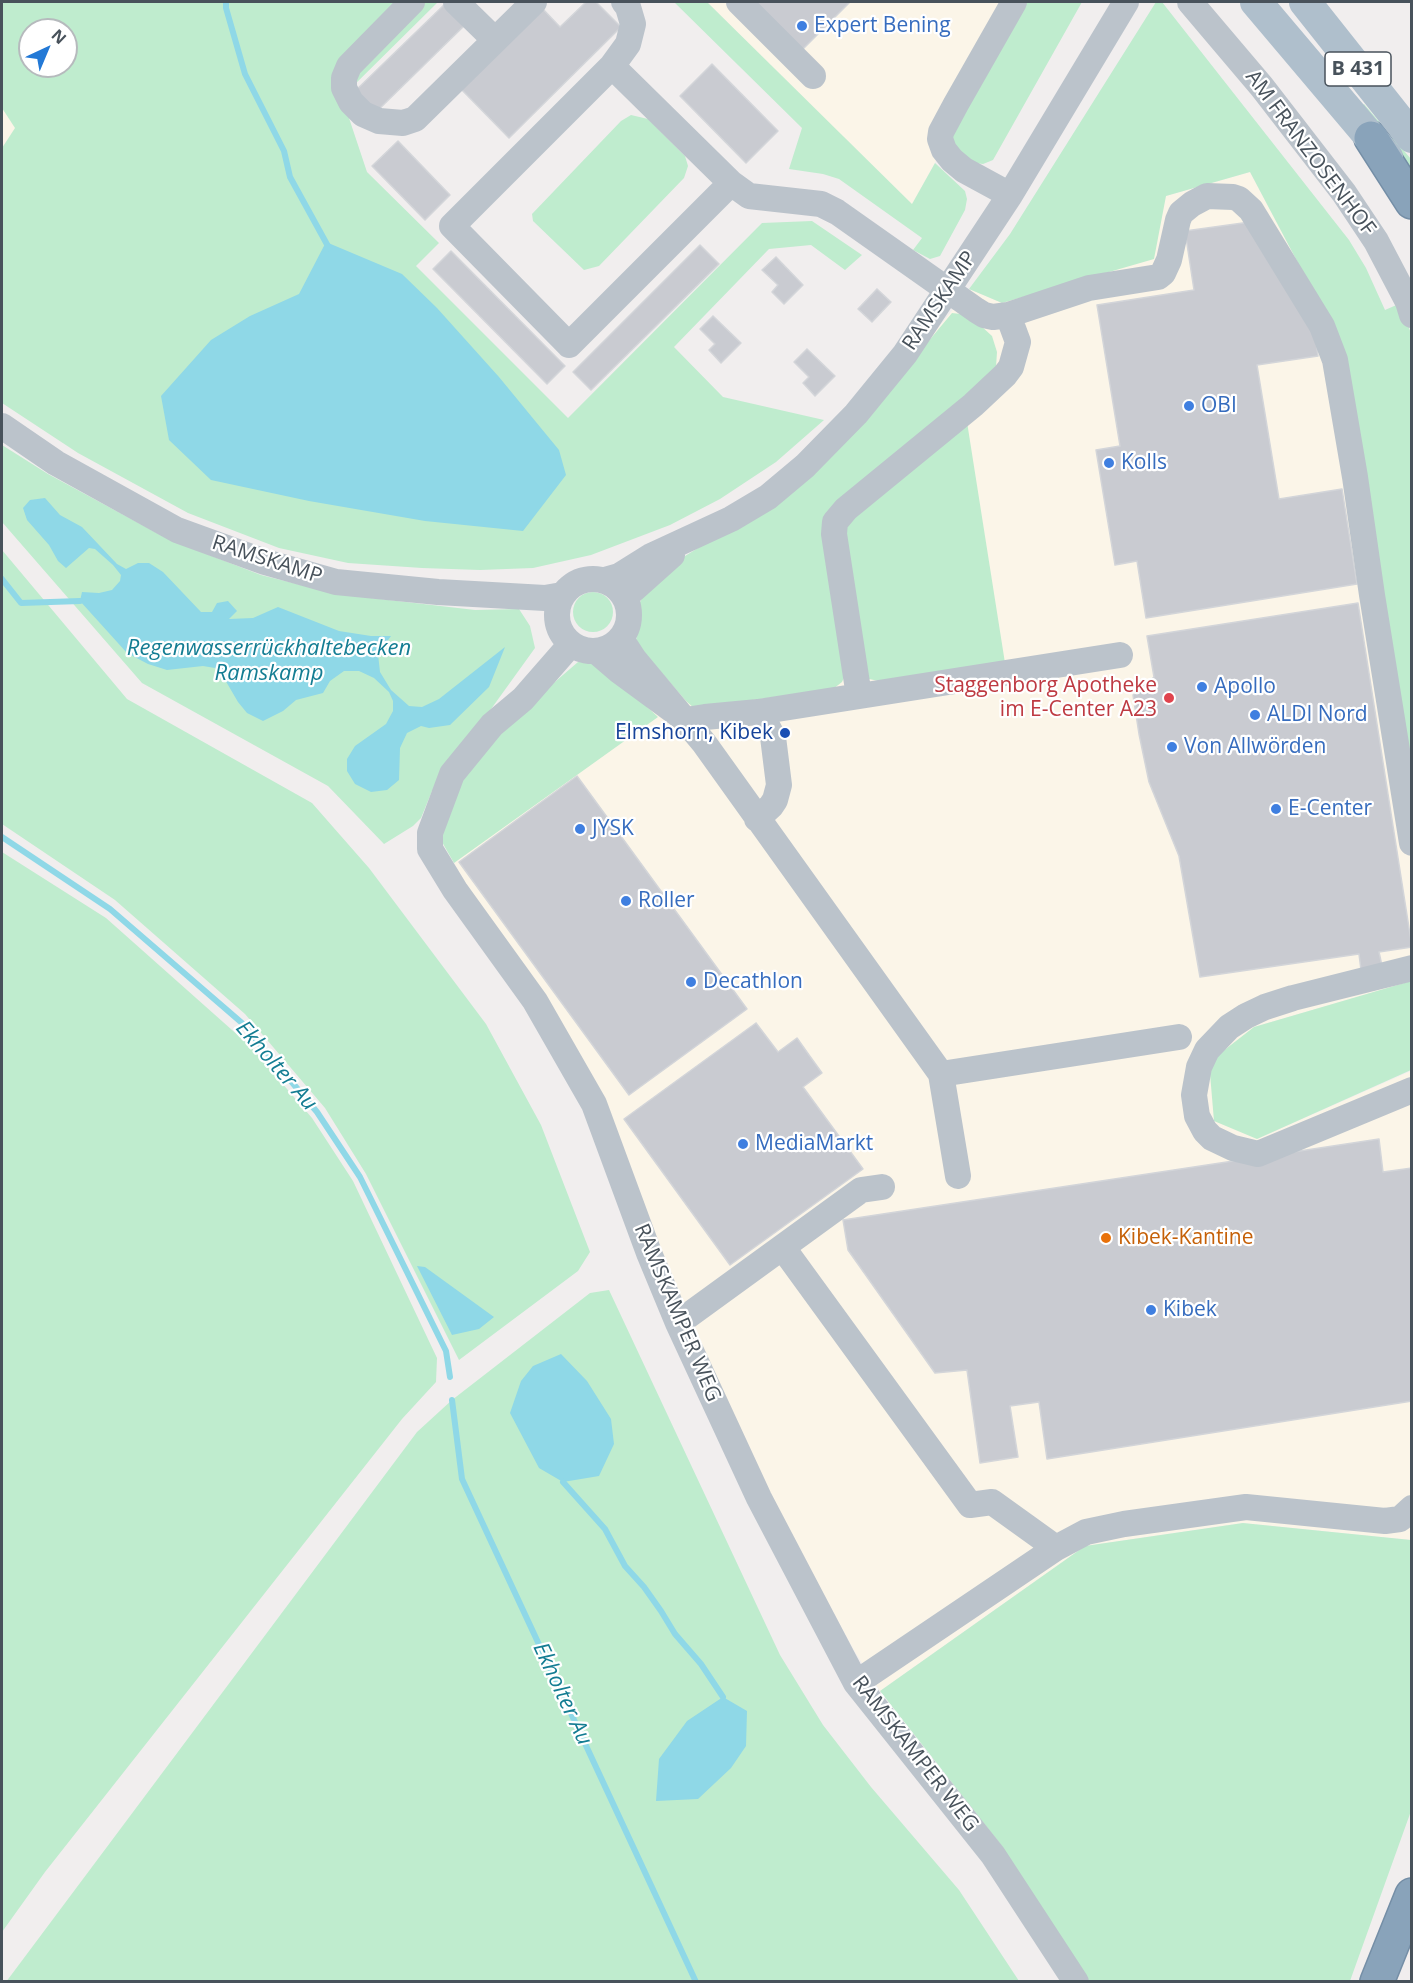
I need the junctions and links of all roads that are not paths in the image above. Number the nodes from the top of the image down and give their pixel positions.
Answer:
1 (412, 2) edge
2 (456, 2) edge
3 (534, 2) edge
4 (624, 2) edge
5 (739, 2) edge
6 (1014, 2) edge
7 (1126, 2) edge
8 (1190, 2) edge
9 (1256, 2) edge
10 (1305, 2) edge
11 (495, 40) junction
12 (612, 66) junction
13 (813, 76) dead end
14 (1412, 136) edge
15 (1371, 138) junction
16 (731, 183) junction
17 (1412, 185) edge
18 (1010, 195) junction
19 (1412, 202) edge
20 (948, 290) junction
21 (1008, 315) junction
22 (1412, 315) edge
23 (2, 426) edge
24 (688, 539) junction
25 (605, 580) junction
26 (562, 595) junction
27 (625, 597) junction
28 (621, 639) junction
29 (570, 644) junction
30 (597, 652) junction
31 (1120, 656) dead end
32 (859, 696) junction
33 (758, 712) junction
34 (686, 720) junction
35 (757, 819) junction
36 (1412, 843) edge
37 (1412, 968) edge
38 (1179, 1037) dead end
39 (940, 1074) junction
40 (1412, 1090) edge
41 (958, 1176) dead end
42 (882, 1186) dead end
43 (783, 1248) junction
44 (678, 1323) junction
45 (1412, 1508) edge
46 (1056, 1548) junction
47 (856, 1683) junction
48 (1412, 1895) edge
49 (1076, 1982) edge
50 (1377, 1982) edge

1 - 11 street
2 - 11 street
3 - 11 street
4 - 12 street
5 - 13 street
6 - 18 street
7 - 18 street, RAMSKAMP
8 - 22 street, AM FRANZOSENHOF
9 - 15 main road, B 431
10 - 14 main road, B 431
12 - 16 street
12 - 16 street
15 - 17 main road, B 431
15 - 19 highway
16 - 20 street
18 - 20 street, RAMSKAMP
20 - 21 street
20 - 24 street, RAMSKAMP
21 - 32 street
21 - 36 street
23 - 26 street, RAMSKAMP
24 - 25 street, RAMSKAMP
24 - 27 street, RAMSKAMP
25 - 26 street, RAMSKAMP
25 - 27 street
26 - 29 street
27 - 28 street
28 - 30 street
28 - 34 street
29 - 30 street
29 - 44 street, RAMSKAMPER WEG
30 - 34 street
31 - 32 street
32 - 33 street
33 - 34 street
33 - 35 street
34 - 35 street
35 - 39 street
37 - 40 street
38 - 39 street
39 - 41 street
42 - 43 street
43 - 44 street
43 - 46 street
44 - 47 street, RAMSKAMPER WEG
45 - 46 street
46 - 47 street
47 - 49 street, RAMSKAMPER WEG
48 - 50 highway

